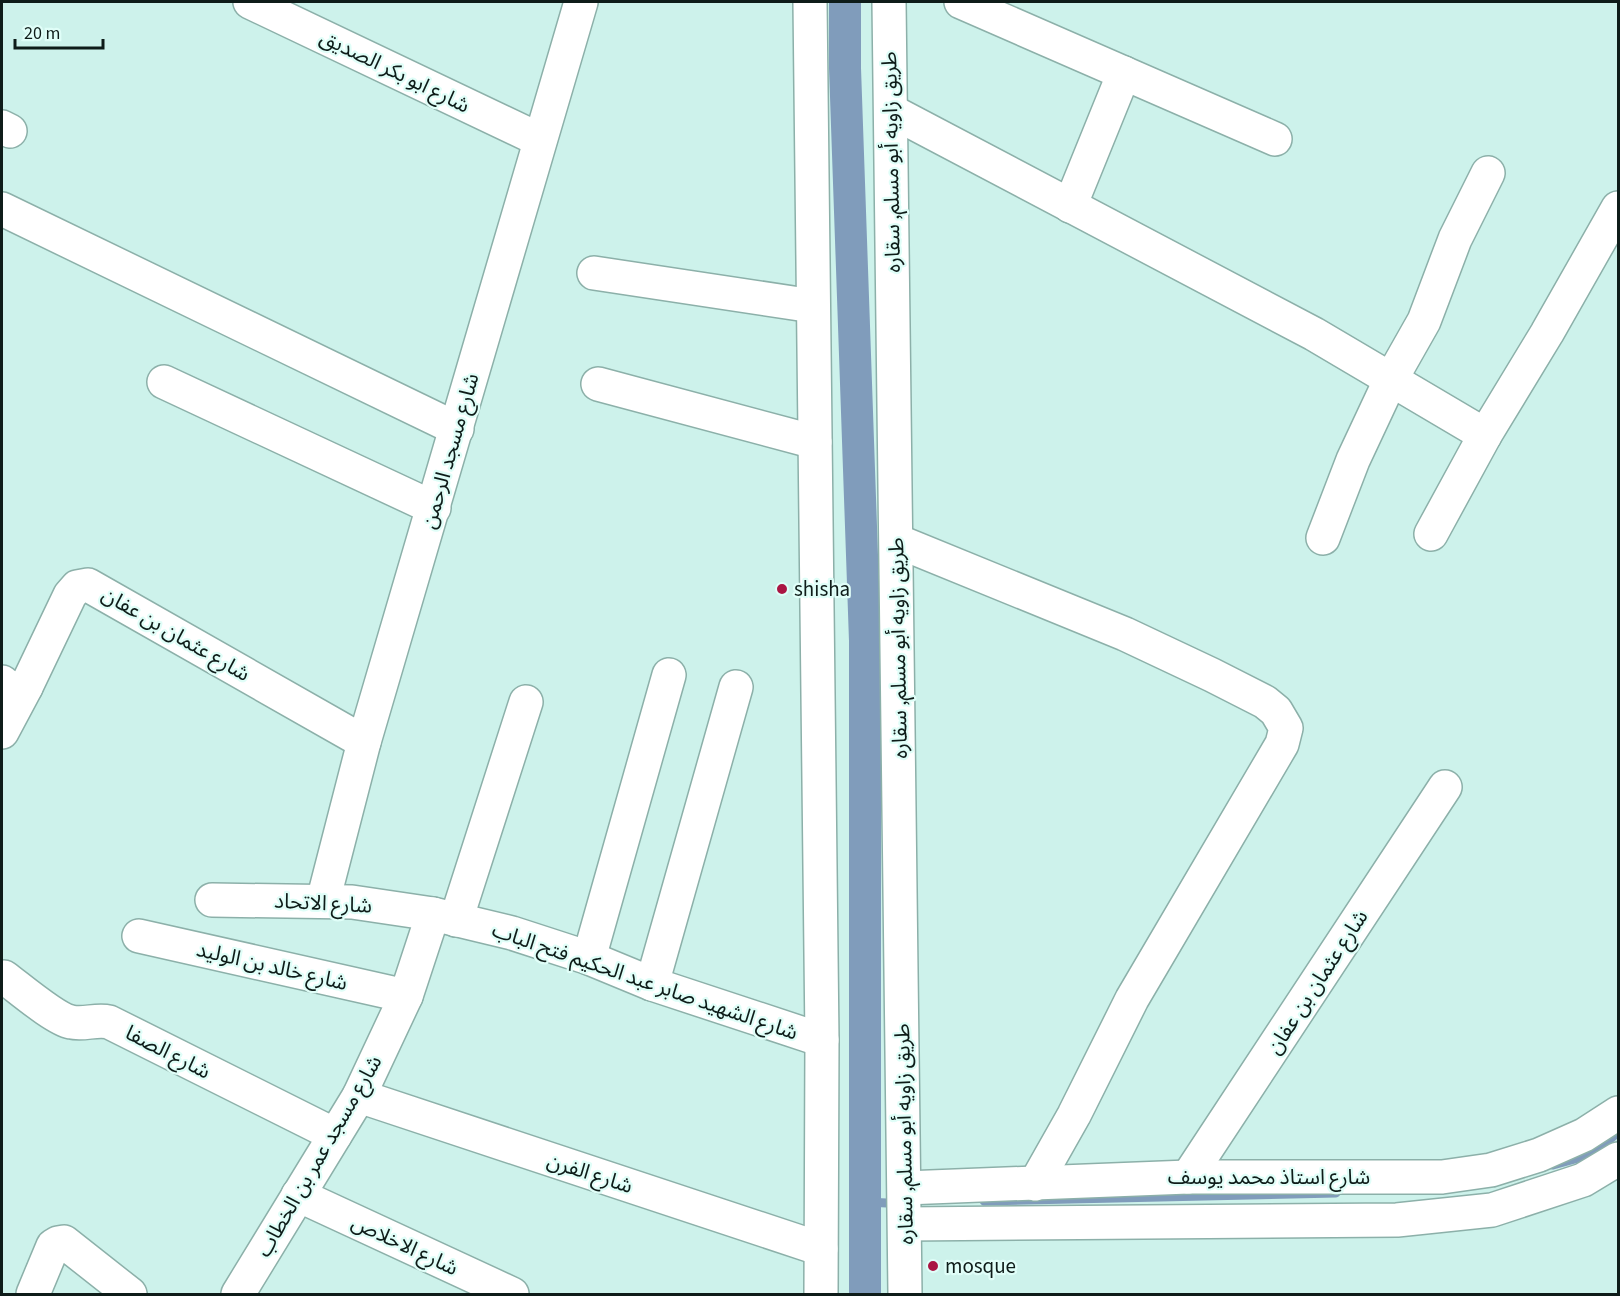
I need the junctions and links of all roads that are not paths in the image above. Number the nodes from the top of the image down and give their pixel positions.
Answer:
1 (250, 2) edge
2 (581, 2) edge
3 (810, 2) edge
4 (889, 2) edge
5 (961, 2) edge
6 (1124, 73) junction
7 (891, 111) junction
8 (1275, 139) dead end
9 (540, 140) junction
10 (1488, 173) dead end
11 (1070, 206) junction
12 (1618, 208) edge
13 (2, 209) edge
14 (594, 273) dead end
15 (813, 306) junction
16 (164, 381) dead end
17 (1390, 381) junction
18 (598, 384) dead end
19 (457, 429) junction
20 (1485, 435) junction
21 (815, 442) junction
22 (434, 508) junction
23 (1431, 534) dead end
24 (1323, 538) dead end
25 (897, 541) junction
26 (669, 675) dead end
27 (14, 685) edge
28 (736, 687) dead end
29 (526, 702) dead end
30 (2, 732) edge
31 (364, 742) junction
32 (1445, 787) dead end
33 (212, 900) dead end
34 (322, 900) junction
35 (445, 917) junction
36 (139, 936) dead end
37 (589, 958) junction
38 (4, 977) dead end
39 (652, 984) junction
40 (406, 996) junction
41 (822, 1040) junction
42 (358, 1096) junction
43 (1618, 1113) edge
44 (335, 1135) junction
45 (1618, 1159) edge
46 (1188, 1177) junction
47 (1035, 1184) junction
48 (905, 1188) junction
49 (298, 1196) junction
50 (905, 1224) junction
51 (821, 1250) junction
52 (33, 1294) edge
53 (130, 1294) edge
54 (238, 1294) edge
55 (512, 1294) edge
56 (820, 1294) edge
57 (905, 1294) edge

1 - 9 street, شارع ابو بكر الصديق
2 - 9 street, شارع مسجد الرحمن
3 - 15 street
4 - 7 street, طريق زاويه أبو مسلم, سقاره
5 - 6 street
6 - 8 street
6 - 11 street
7 - 11 street
7 - 25 street, طريق زاويه أبو مسلم, سقاره
9 - 19 street, شارع مسجد الرحمن
10 - 17 street
11 - 17 street
12 - 20 street
13 - 19 street
14 - 15 street
15 - 21 street
16 - 22 street
17 - 20 street
17 - 24 street
18 - 21 street
19 - 22 street, شارع مسجد الرحمن
20 - 23 street
21 - 41 street
22 - 31 street, شارع مسجد الرحمن
25 - 47 street
25 - 48 street, طريق زاويه أبو مسلم, سقاره
26 - 37 street
27 - 30 street
27 - 31 street, شارع عثمان بن عفان
28 - 39 street
29 - 35 street, شارع مسجد عمر بن الخطاب
31 - 34 street, شارع مسجد الرحمن
32 - 46 street, شارع عثمان بن عفان
33 - 34 street, شارع الاتحاد
34 - 35 street, شارع الاتحاد
35 - 37 street, شارع الشهيد صابر عبد الحكيم فتح الباب
35 - 40 street, شارع مسجد عمر بن الخطاب
36 - 40 street, شارع خالد بن الوليد
37 - 39 street, شارع الشهيد صابر عبد الحكيم فتح الباب
38 - 44 street, شارع الصفا
39 - 41 street, شارع الشهيد صابر عبد الحكيم فتح الباب
40 - 42 street, شارع مسجد عمر بن الخطاب
41 - 51 street
42 - 44 street, شارع مسجد عمر بن الخطاب
42 - 51 street, شارع الفرن
43 - 46 street, شارع استاذ محمد يوسف
44 - 49 street, شارع مسجد عمر بن الخطاب
45 - 50 street, شارع استاذ محمد يوسف
46 - 47 street, شارع استاذ محمد يوسف
47 - 48 street, شارع استاذ محمد يوسف
48 - 50 street, طريق زاويه أبو مسلم, سقاره
49 - 54 street, شارع مسجد عمر بن الخطاب
49 - 55 street, شارع الاخلاص
50 - 57 street, طريق زاويه أبو مسلم, سقاره
51 - 56 street
52 - 53 street

